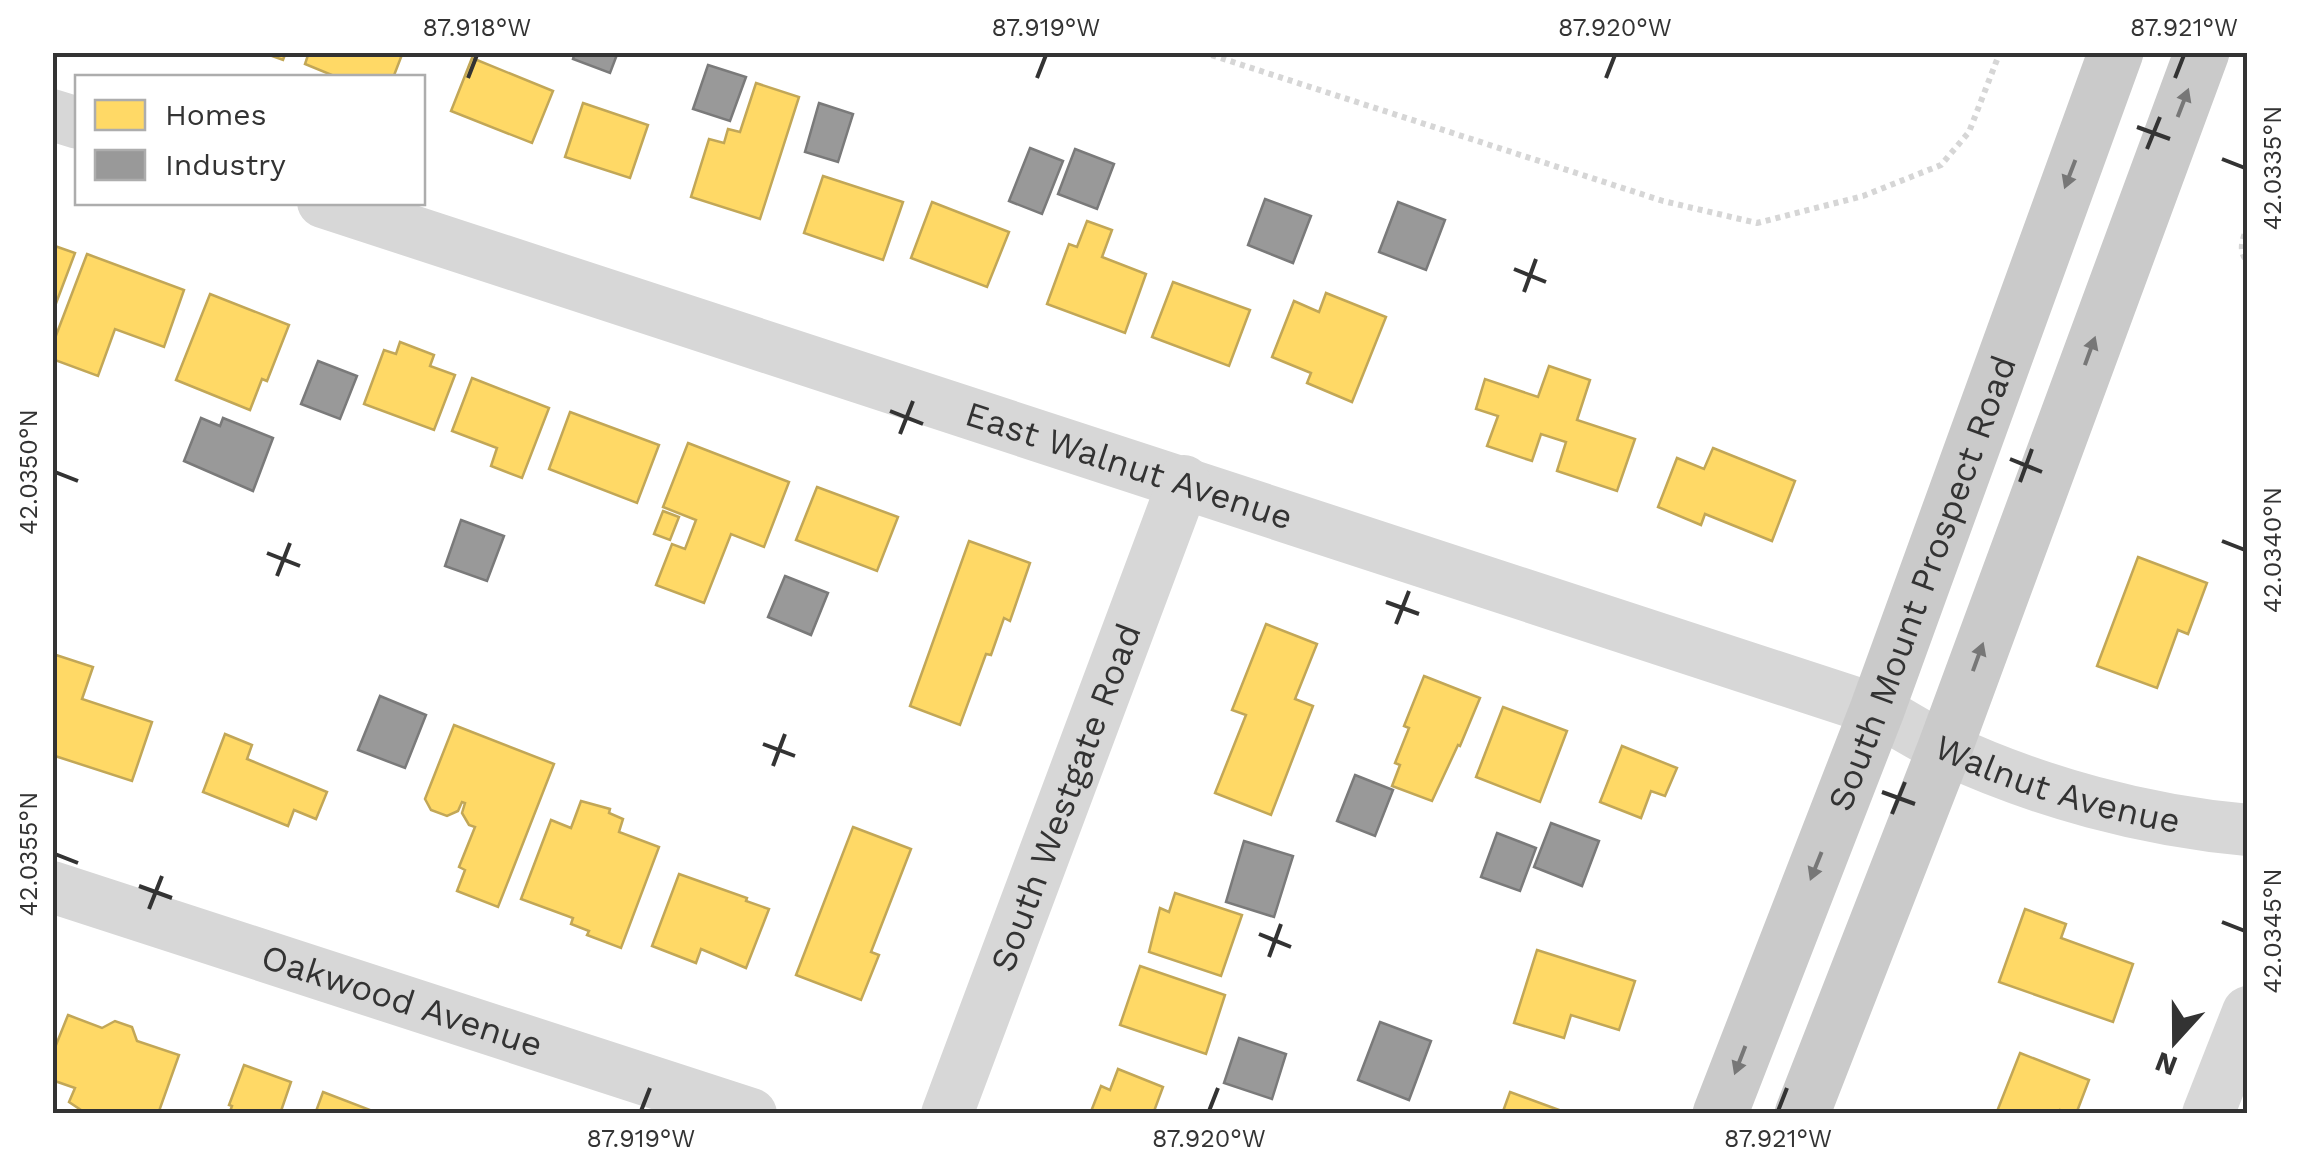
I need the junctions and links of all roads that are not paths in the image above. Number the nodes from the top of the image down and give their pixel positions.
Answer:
1 (2116, 52) edge
2 (2202, 52) edge
3 (332, 205) edge
4 (1184, 481) junction
5 (1878, 710) junction
6 (1945, 748) junction
7 (2248, 830) edge
8 (52, 887) edge
9 (2248, 1012) edge
10 (751, 1114) edge
11 (947, 1114) edge
12 (1720, 1114) edge
13 (1802, 1114) edge
14 (2208, 1114) edge

1 -> 5 main road, South Mount Prospect Road
6 -> 2 main road
3 - 4 street, East Walnut Avenue
4 - 5 street, East Walnut Avenue
4 - 11 street, South Westgate Road
5 - 6 street, Walnut Avenue
5 -> 12 main road, South Mount Prospect Road
6 - 7 street, Walnut Avenue
6 - 13 main road
8 - 10 street, Oakwood Avenue
9 - 14 street

